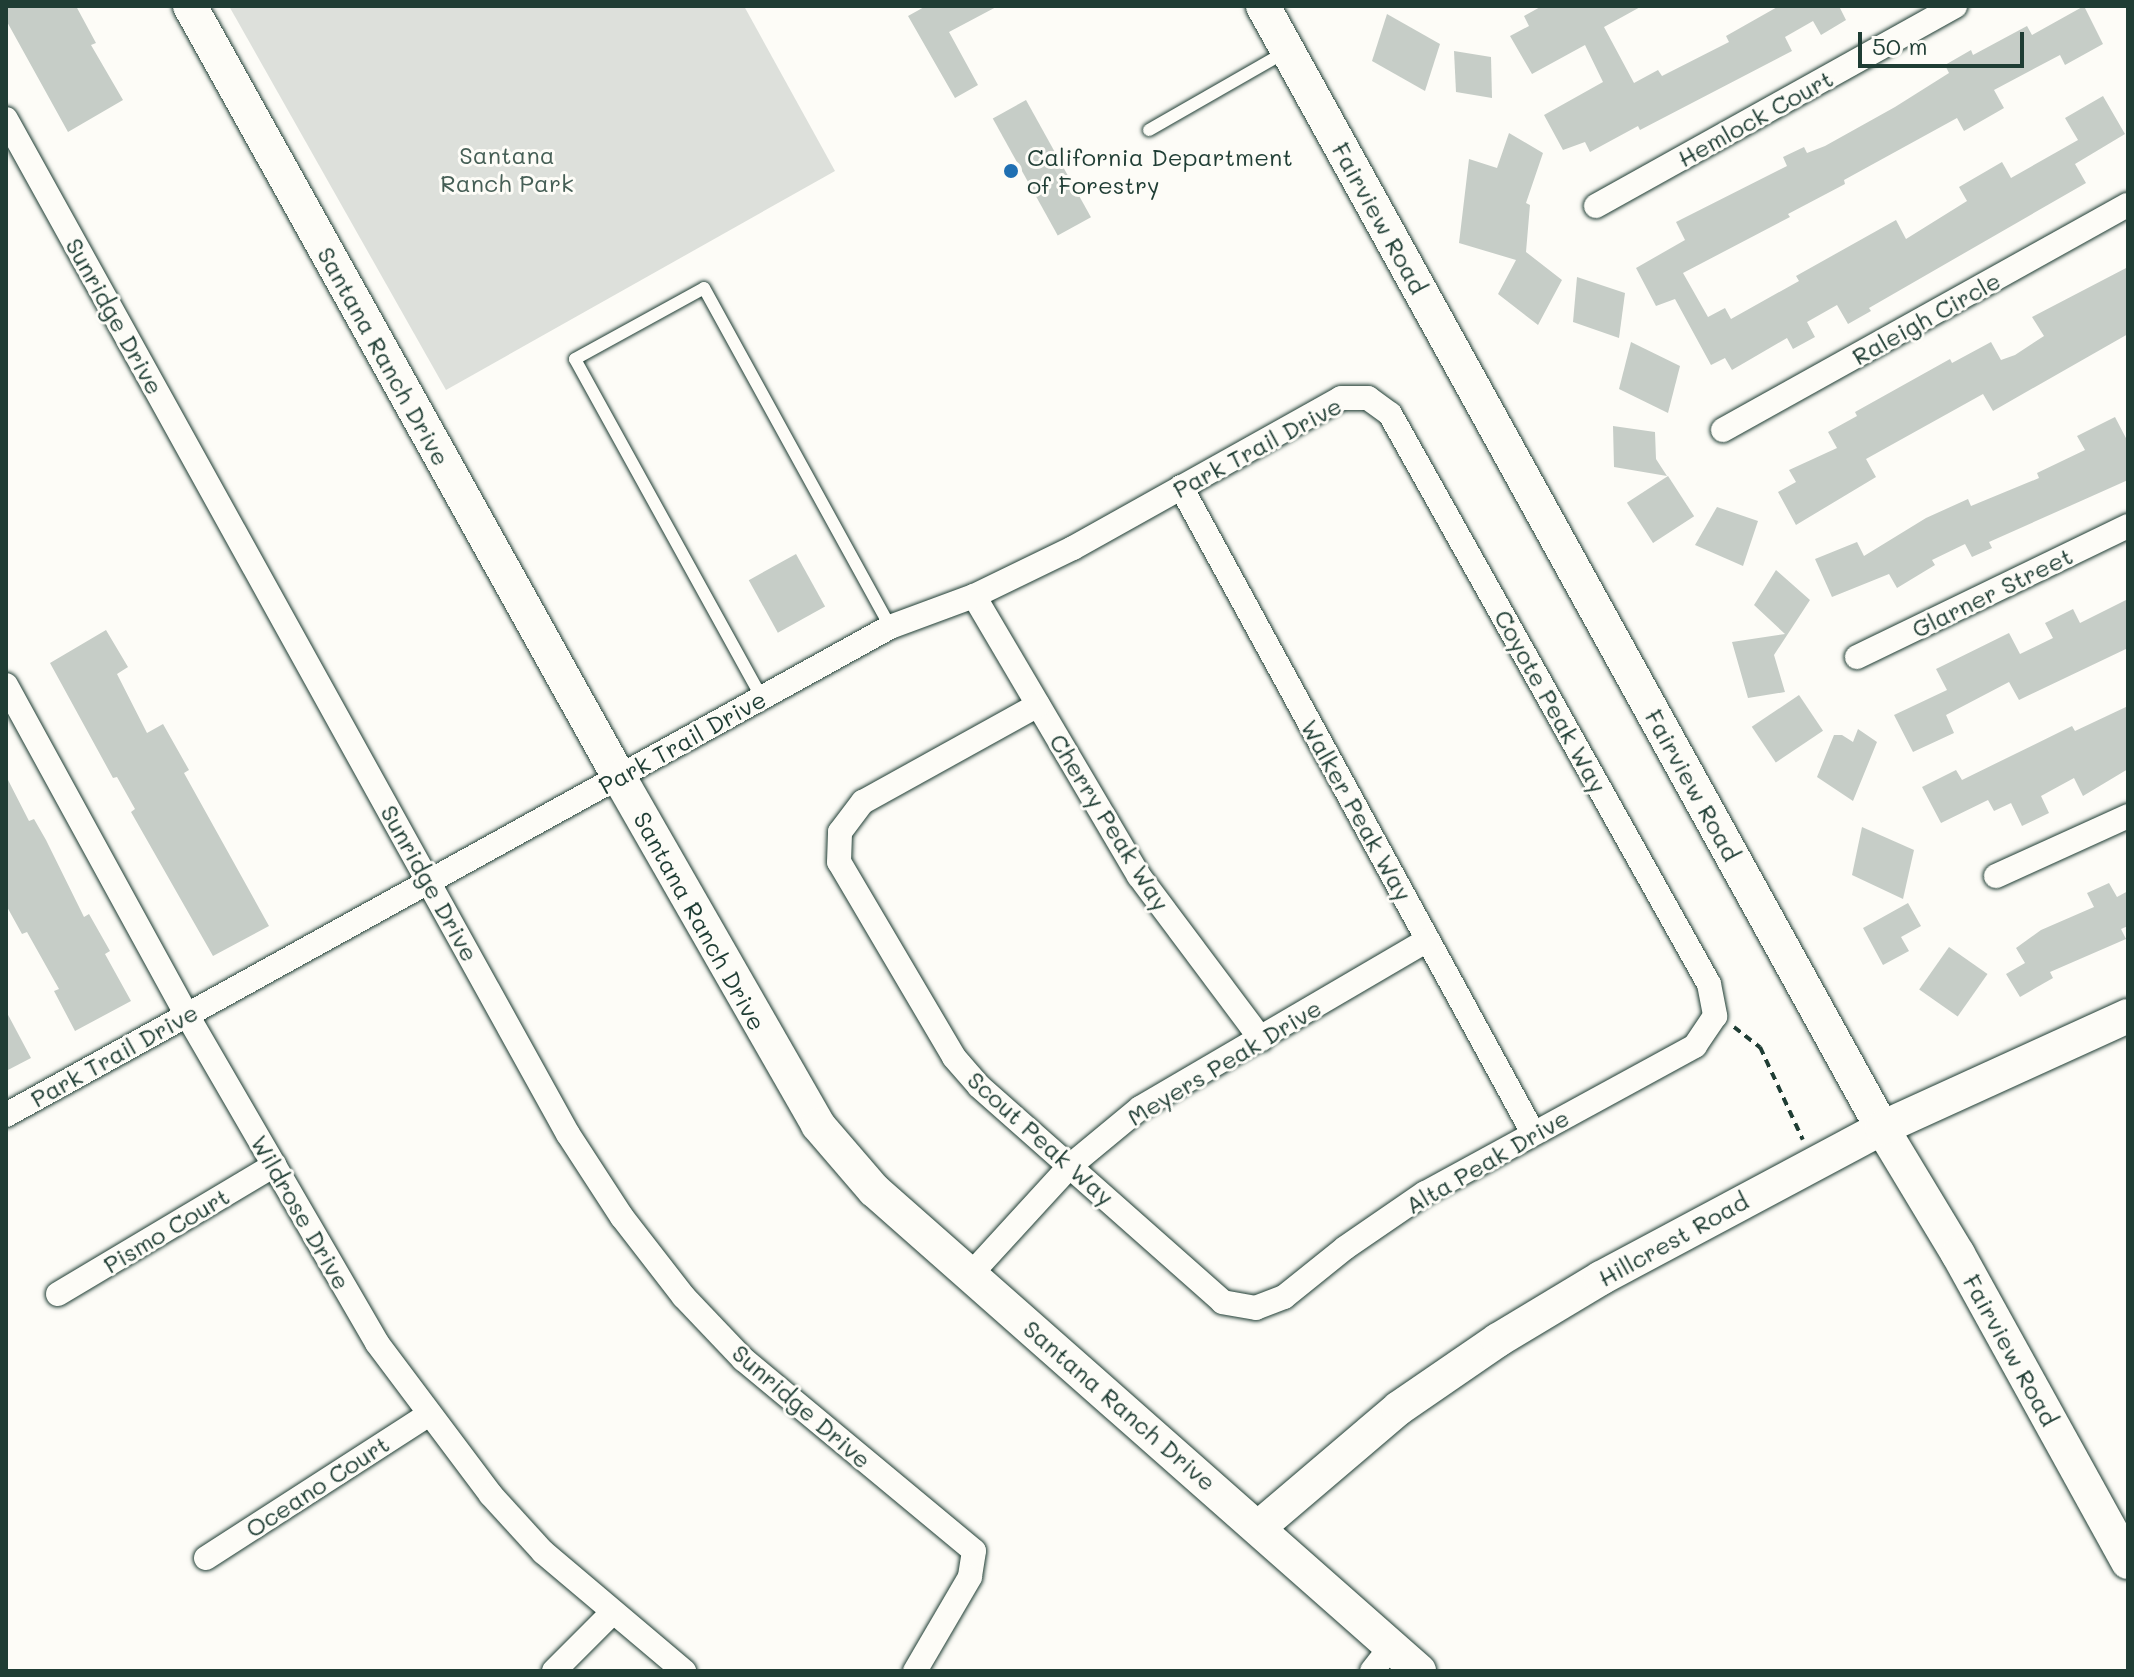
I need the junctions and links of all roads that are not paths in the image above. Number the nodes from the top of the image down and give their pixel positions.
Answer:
1 (190, 6) edge
2 (1263, 6) edge
3 (1955, 6) edge
4 (1288, 51) junction
5 (6, 119) edge
6 (1149, 130) dead end
7 (2128, 205) edge
8 (1596, 206) dead end
9 (1368, 398) joint
10 (1723, 430) dead end
11 (1181, 487) junction
12 (2128, 526) edge
13 (974, 596) junction
14 (890, 627) junction
15 (1857, 657) dead end
16 (6, 685) edge
17 (762, 698) junction
18 (1038, 705) junction
19 (619, 777) junction
20 (2128, 816) edge
21 (1996, 876) dead end
22 (430, 881) junction
23 (1428, 940) junction
24 (187, 1015) junction
25 (1715, 1016) joint
26 (2128, 1016) edge
27 (1261, 1039) junction
28 (6, 1115) edge
29 (1882, 1128) junction
30 (1533, 1133) junction
31 (274, 1165) junction
32 (1070, 1166) junction
33 (971, 1274) junction
34 (58, 1294) dead end
35 (1256, 1308) joint
36 (428, 1415) junction
37 (1258, 1528) junction
38 (206, 1558) dead end
39 (2128, 1562) edge
40 (613, 1612) junction
41 (1381, 1659) edge
42 (554, 1671) edge
43 (684, 1671) edge
44 (915, 1671) edge
45 (1419, 1671) edge

1 - 19 street, Santana Ranch Drive
2 - 4 street, Fairview Road
3 - 8 street, Hemlock Court
4 - 6 lane
4 - 29 street, Fairview Road
5 - 22 street, Sunridge Drive
7 - 10 street, Raleigh Circle
9 - 11 street, Park Trail Drive
9 - 25 street, Coyote Peak Way
11 - 13 street, Park Trail Drive
11 - 23 street, Walker Peak Way
12 - 15 street, Glarner Street
13 - 14 street, Park Trail Drive
13 - 18 street, Cherry Peak Way
14 - 17 street, Park Trail Drive
14 - 17 lane
16 - 24 street, Wildrose Drive
17 - 19 street, Park Trail Drive
18 - 27 street, Cherry Peak Way
18 - 32 street, Scout Peak Way
19 - 22 street, Park Trail Drive
19 - 33 street, Santana Ranch Drive
20 - 21 street
22 - 24 street, Park Trail Drive
22 - 44 street, Sunridge Drive
23 - 27 street, Meyers Peak Drive
23 - 30 street, Walker Peak Way
24 - 28 street, Park Trail Drive
24 - 31 street, Wildrose Drive
25 - 30 street, Alta Peak Drive
26 - 29 street, Hillcrest Road
27 - 32 street, Meyers Peak Drive
29 - 37 street, Hillcrest Road
29 - 39 street, Fairview Road
30 - 35 street, Alta Peak Drive
31 - 34 street, Pismo Court
31 - 36 street, Wildrose Drive
32 - 33 street, Meyers Peak Drive
32 - 35 street, Scout Peak Way
33 - 37 street, Santana Ranch Drive
36 - 38 street, Oceano Court
36 - 40 street, Wildrose Drive
37 - 41 street, Santana Ranch Drive
40 - 42 street
40 - 43 street, Wildrose Drive
41 - 45 street, Santana Ranch Drive

